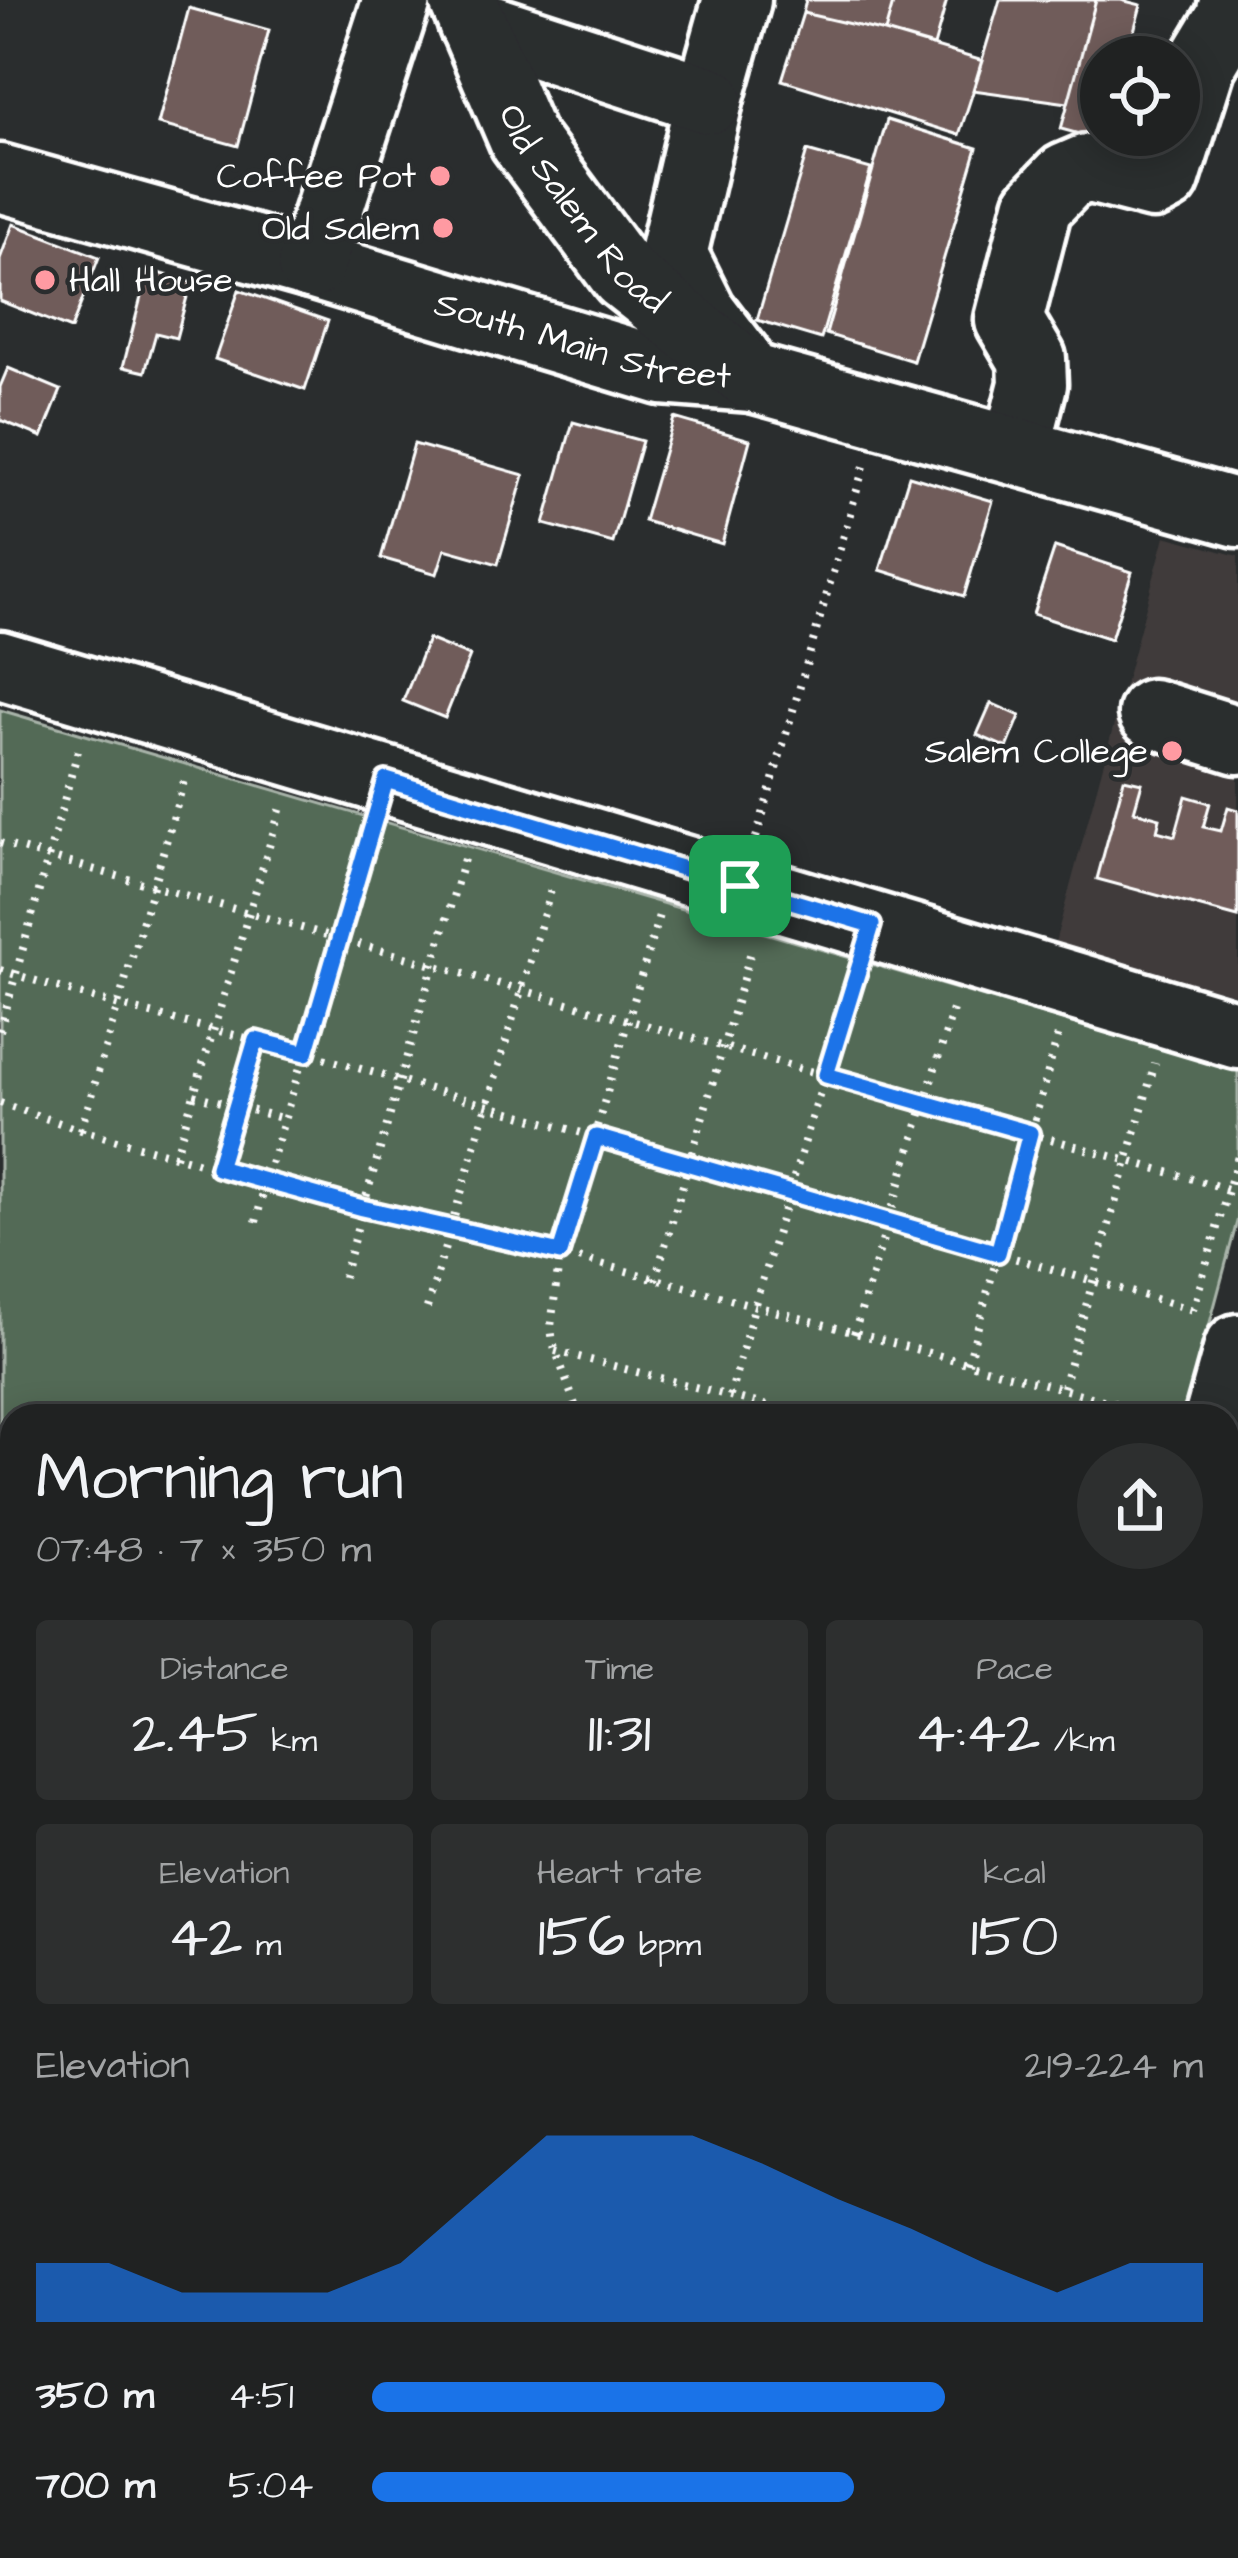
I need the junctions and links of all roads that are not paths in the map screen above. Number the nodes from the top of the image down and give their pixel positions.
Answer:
1 (397, 0) edge
2 (737, 0) edge
3 (1232, 9) edge
4 (467, 12) edge
5 (709, 100) junction
6 (0, 178) edge
7 (311, 265) junction
8 (753, 379) junction
9 (1016, 452) junction
10 (1238, 513) edge
11 (0, 664) edge
12 (1152, 713) dead end
13 (1238, 740) edge
14 (1238, 1035) edge
15 (1206, 1329) edge
16 (1218, 1404) edge

1 - 7 main road
2 - 5 main road
3 - 9 main road
4 - 5 main road
4 - 8 main road, Old Salem Road
5 - 8 main road
6 - 7 main road, South Main Street
7 - 8 main road, South Main Street
8 - 9 main road, South Main Street
9 - 10 main road, South Main Street
11 - 14 main road
12 - 13 main road
15 - 16 main road

